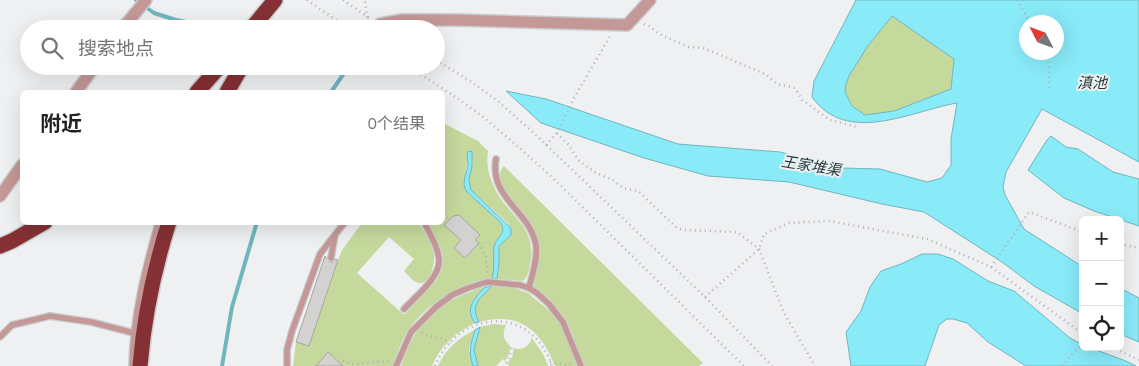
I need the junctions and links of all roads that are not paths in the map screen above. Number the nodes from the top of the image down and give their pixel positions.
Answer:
1 (146, 0) edge
2 (275, 0) edge
3 (650, 0) edge
4 (129, 20) edge
5 (258, 20) edge
6 (265, 20) edge
7 (402, 20) edge
8 (445, 20) edge
9 (445, 20) edge
10 (88, 75) edge
11 (212, 75) edge
12 (237, 75) edge
13 (77, 90) edge
14 (199, 90) edge
15 (228, 90) edge
16 (496, 159) dead end
17 (20, 168) edge
18 (0, 196) edge
19 (40, 225) edge
20 (163, 225) edge
21 (342, 225) edge
22 (425, 225) edge
23 (335, 233) junction
24 (0, 246) edge
25 (331, 258) dead end
26 (529, 288) junction
27 (404, 309) dead end
28 (134, 333) junction
29 (0, 337) edge
30 (397, 364) edge
31 (580, 364) edge
32 (132, 366) edge
33 (140, 366) edge
34 (286, 366) edge

1 - 4 street
2 - 5 highway
2 - 6 highway
3 - 8 street
7 - 9 street
10 - 13 street
11 - 14 highway
12 - 15 highway
16 - 26 lane
17 - 18 street
19 - 24 highway
20 - 28 lane
20 - 33 highway
21 - 23 lane
22 - 27 lane
23 - 25 lane
23 - 34 lane
26 - 30 lane
26 - 31 lane
28 - 29 lane
28 - 32 lane

